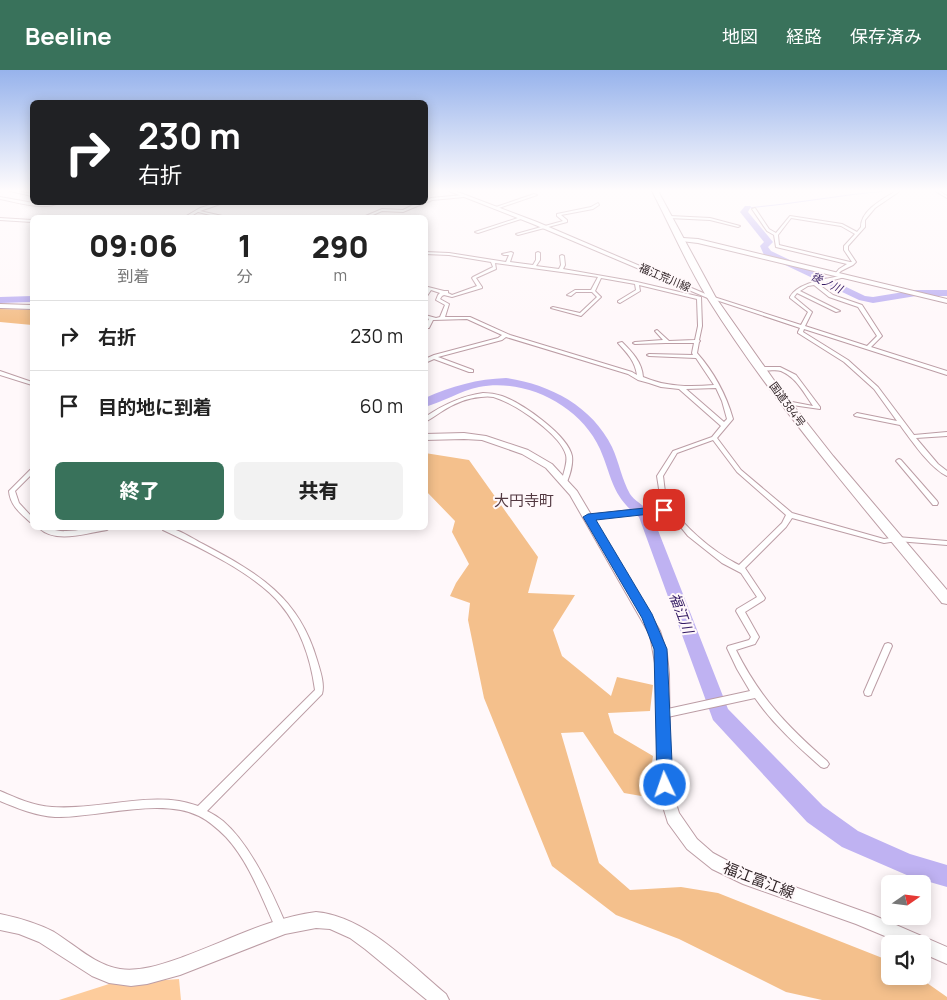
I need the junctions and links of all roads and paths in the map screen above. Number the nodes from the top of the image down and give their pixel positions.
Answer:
1 (562, 234) edge
2 (680, 234) edge
3 (857, 234) edge
4 (776, 235) edge
5 (683, 240) junction
6 (428, 253) edge
7 (538, 253) dead end
8 (504, 254) dead end
9 (562, 256) dead end
10 (493, 262) junction
11 (508, 263) junction
12 (852, 264) junction
13 (534, 266) junction
14 (560, 271) junction
15 (837, 274) junction
16 (844, 276) junction
17 (599, 278) junction
18 (670, 280) junction
19 (637, 282) junction
20 (814, 283) junction
21 (428, 287) edge
22 (664, 288) junction
23 (593, 291) junction
24 (796, 291) junction
25 (446, 292) junction
26 (569, 295) dead end
27 (712, 298) junction
28 (947, 301) edge
29 (620, 302) dead end
30 (0, 306) edge
31 (30, 307) edge
32 (553, 308) dead end
33 (838, 311) dead end
34 (428, 317) edge
35 (432, 318) junction
36 (442, 319) junction
37 (428, 325) edge
38 (801, 328) junction
39 (657, 331) dead end
40 (506, 335) junction
41 (668, 341) junction
42 (698, 341) junction
43 (620, 343) dead end
44 (635, 343) dead end
45 (868, 348) junction
46 (650, 355) dead end
47 (698, 357) junction
48 (428, 359) edge
49 (764, 369) junction
50 (471, 371) dead end
51 (0, 373) edge
52 (947, 373) edge
53 (640, 379) junction
54 (30, 383) edge
55 (716, 386) junction
56 (681, 389) junction
57 (787, 402) junction
58 (858, 415) dead end
59 (428, 418) edge
60 (901, 423) junction
61 (725, 426) junction
62 (947, 434) edge
63 (428, 437) edge
64 (714, 438) junction
65 (912, 438) junction
66 (899, 461) dead end
67 (30, 473) edge
68 (947, 474) edge
69 (564, 481) junction
70 (935, 503) dead end
71 (665, 509) junction
72 (790, 515) junction
73 (588, 517) junction
74 (30, 518) edge
75 (45, 530) edge
76 (93, 530) edge
77 (169, 530) edge
78 (897, 539) junction
79 (947, 543) edge
80 (740, 569) junction
81 (947, 599) edge
82 (888, 646) dead end
83 (868, 692) dead end
84 (755, 694) junction
85 (663, 714) junction
86 (824, 764) dead end
87 (0, 796) edge
88 (200, 811) junction
89 (0, 922) edge
90 (281, 928) junction
91 (904, 935) edge
92 (931, 948) edge
93 (947, 956) edge
94 (440, 1000) edge

1 - 18 main road, 福江荒川線
2 - 5 highway, 国道384号
3 - 12 street
4 - 12 street
5 - 15 main road
5 - 27 highway, 国道384号
6 - 10 street
7 - 13 street
8 - 11 street
9 - 14 street
10 - 11 street
10 - 25 street
11 - 13 street
12 - 15 street
13 - 14 street
14 - 17 street
15 - 16 main road
16 - 20 street
16 - 28 main road
17 - 19 street
17 - 23 street
18 - 22 street
18 - 27 main road, 福江荒川線
19 - 22 street
19 - 29 street
20 - 24 street
20 - 45 street
21 - 25 street
22 - 42 street
23 - 26 street
23 - 32 street
24 - 33 street
24 - 38 street
25 - 36 street
27 - 38 street
27 - 49 highway, 国道384号
30 - 31 main road
34 - 35 street
35 - 36 street
35 - 37 street
36 - 40 street
38 - 45 street
38 - 60 street
39 - 41 street
40 - 48 street
40 - 53 street
41 - 42 street
41 - 44 street
42 - 47 street
43 - 53 street
45 - 52 street
46 - 47 street
47 - 55 street
48 - 50 street
49 - 57 highway, 国道384号
49 - 57 street
51 - 54 street
53 - 56 street
55 - 56 street
55 - 61 street
56 - 61 street
57 - 78 highway, 国道384号
58 - 60 street
59 - 69 street
60 - 65 street
61 - 64 street
62 - 65 street
63 - 69 main road, 福江富江線
64 - 71 street
64 - 72 street
65 - 68 street
66 - 70 street
67 - 74 street
69 - 73 main road, 福江富江線
71 - 73 street
71 - 80 street
72 - 78 street
72 - 80 street
73 - 85 main road, 福江富江線
75 - 76 street
77 - 88 street
78 - 79 street
78 - 81 highway, 国道384号
80 - 84 street
82 - 83 street
84 - 85 street
84 - 86 street
85 - 91 main road, 福江富江線
87 - 88 street
88 - 90 street
89 - 90 main road
90 - 94 main road
92 - 93 main road, 福江富江線

